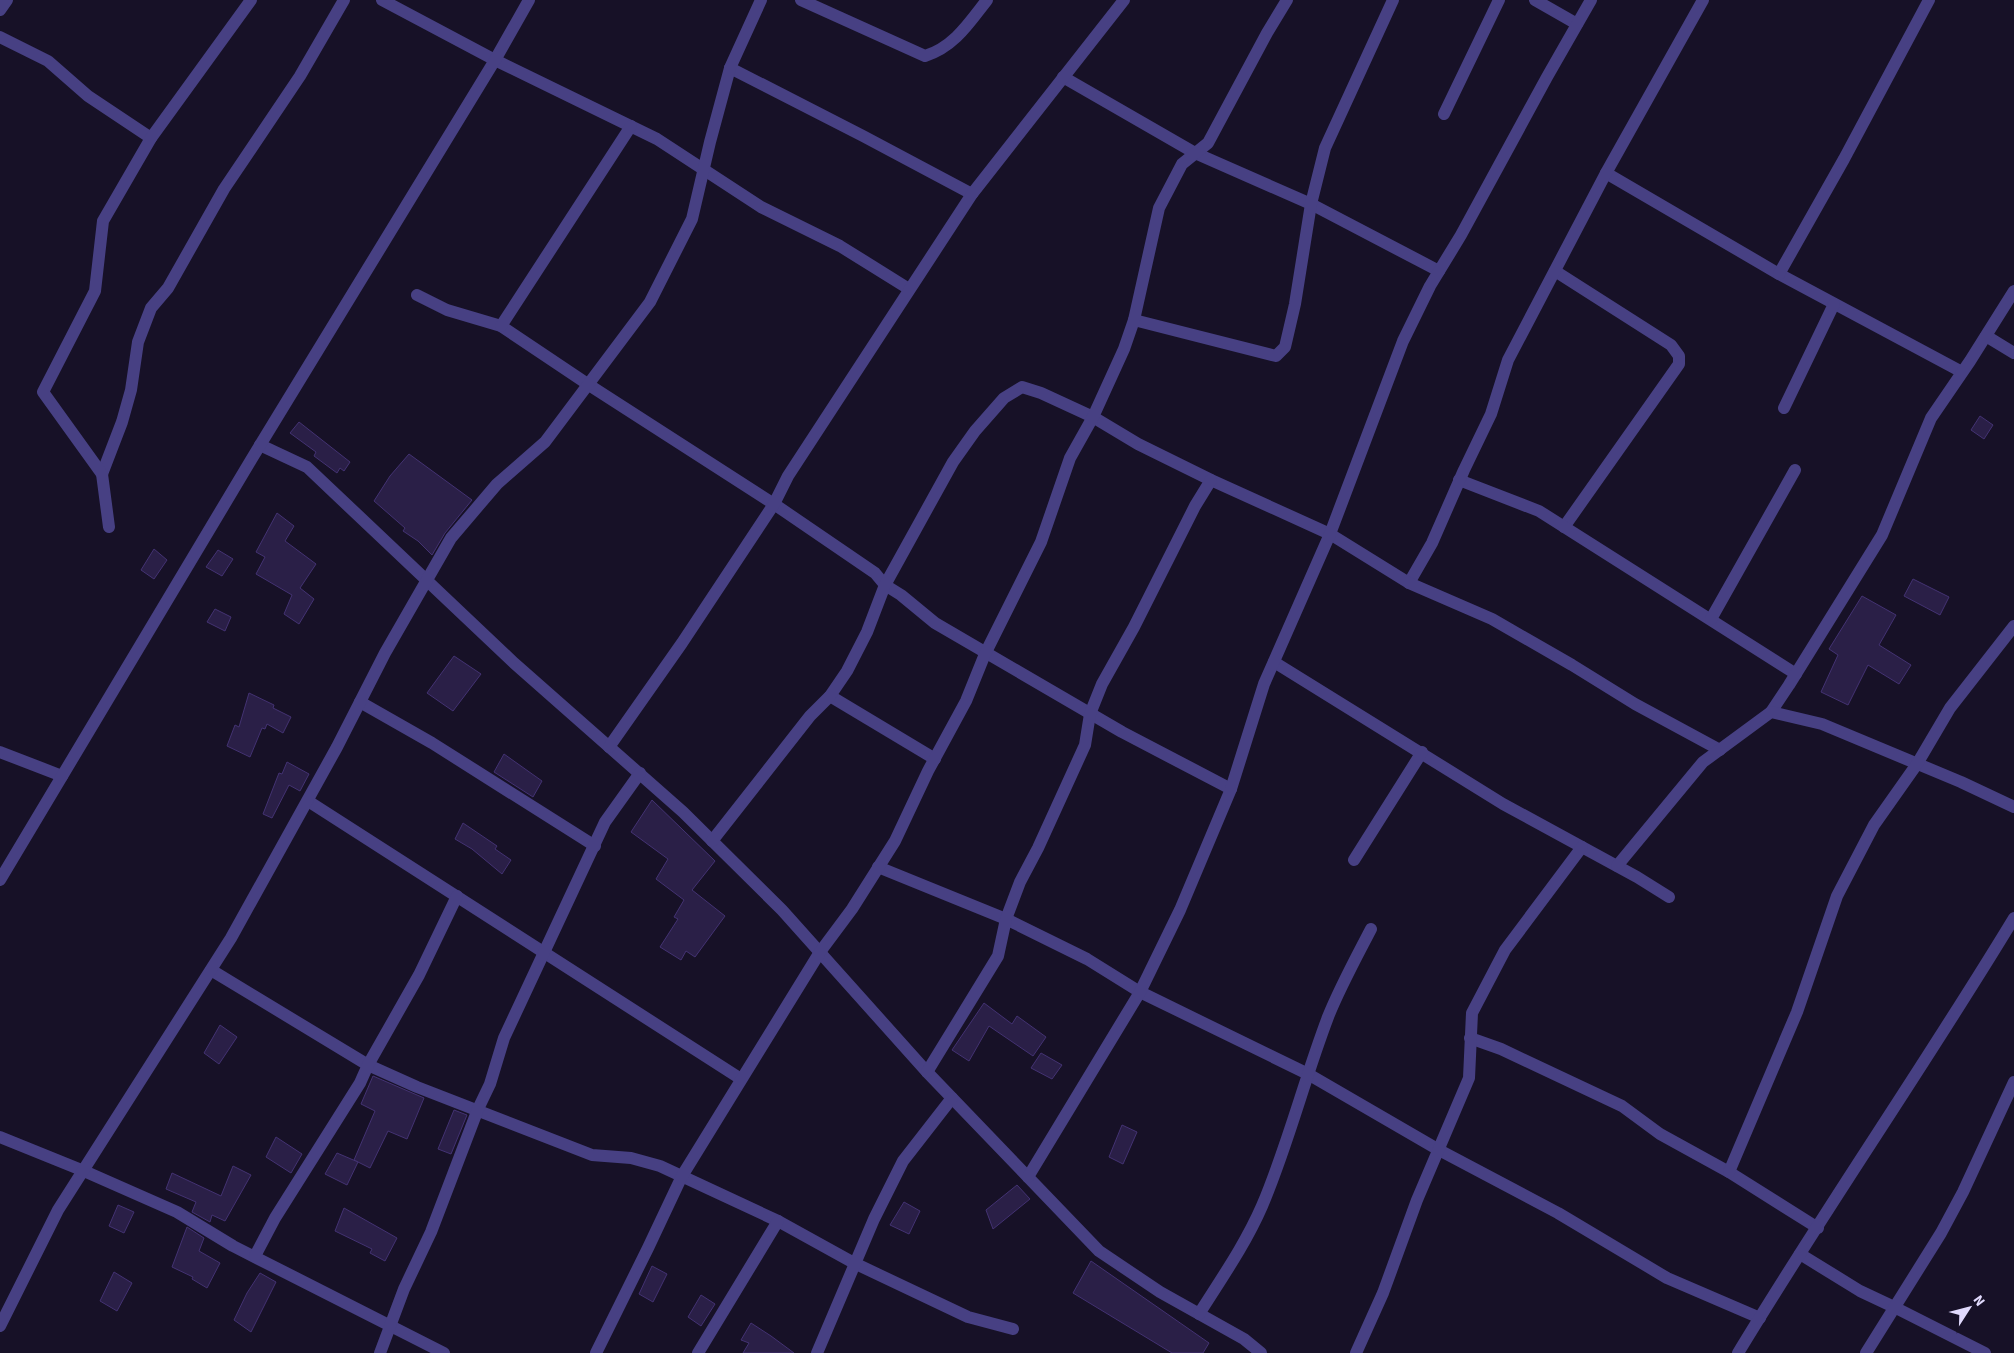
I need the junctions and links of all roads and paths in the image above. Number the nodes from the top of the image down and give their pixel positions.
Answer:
1 (7, 0) edge
2 (251, 0) edge
3 (344, 0) edge
4 (382, 0) edge
5 (529, 0) edge
6 (761, 0) edge
7 (801, 0) edge
8 (987, 0) edge
9 (1124, 0) edge
10 (1286, 0) edge
11 (1393, 0) edge
12 (1499, 0) edge
13 (1535, 0) edge
14 (1590, 0) edge
15 (1703, 0) edge
16 (1929, 0) edge
17 (0, 10) edge
18 (1577, 24) junction
19 (0, 37) edge
20 (495, 60) junction
21 (730, 68) junction
22 (1063, 77) junction
23 (1444, 114) dead end
24 (631, 126) junction
25 (151, 138) junction
26 (1195, 153) junction
27 (704, 170) junction
28 (1606, 173) junction
29 (972, 194) junction
30 (1311, 204) junction
31 (1439, 271) junction
32 (1555, 271) junction
33 (1779, 274) junction
34 (909, 288) junction
35 (2014, 291) edge
36 (417, 295) dead end
37 (1834, 304) junction
38 (1134, 320) junction
39 (502, 326) junction
40 (1986, 336) junction
41 (2014, 353) edge
42 (1962, 372) junction
43 (589, 385) junction
44 (1784, 408) dead end
45 (1093, 417) junction
46 (260, 445) junction
47 (1795, 470) dead end
48 (102, 474) junction
49 (1211, 480) junction
50 (1459, 480) junction
51 (774, 504) junction
52 (109, 526) dead end
53 (1564, 526) junction
54 (1330, 534) junction
55 (426, 580) junction
56 (1408, 583) junction
57 (885, 585) junction
58 (1711, 619) junction
59 (2014, 626) edge
60 (985, 654) junction
61 (1274, 662) junction
62 (1796, 674) junction
63 (830, 696) junction
64 (360, 702) junction
65 (1771, 712) junction
66 (1090, 714) junction
67 (609, 747) junction
68 (1720, 750) junction
69 (0, 752) edge
70 (1422, 752) junction
71 (935, 759) junction
72 (1918, 764) junction
73 (640, 774) junction
74 (62, 776) junction
75 (1231, 789) junction
76 (308, 801) junction
77 (2014, 807) edge
78 (712, 840) junction
79 (594, 846) junction
80 (1582, 847) junction
81 (1354, 860) dead end
82 (1617, 866) junction
83 (878, 867) junction
84 (0, 880) edge
85 (457, 896) junction
86 (1669, 897) dead end
87 (2014, 918) edge
88 (1006, 920) junction
89 (1371, 929) dead end
90 (820, 952) junction
91 (545, 953) junction
92 (211, 970) junction
93 (1140, 992) junction
94 (1470, 1038) junction
95 (368, 1065) junction
96 (927, 1072) junction
97 (1308, 1074) junction
98 (741, 1079) junction
99 (2014, 1082) edge
100 (952, 1098) junction
101 (478, 1109) junction
102 (0, 1137) edge
103 (1439, 1150) junction
104 (84, 1171) junction
105 (1729, 1172) junction
106 (682, 1176) junction
107 (1028, 1177) junction
108 (778, 1221) junction
109 (1818, 1228) junction
110 (1800, 1254) junction
111 (255, 1256) junction
112 (854, 1263) junction
113 (1894, 1307) junction
114 (1199, 1314) junction
115 (1760, 1318) junction
116 (391, 1325) junction
117 (0, 1326) edge
118 (1013, 1329) dead end
119 (380, 1353) edge
120 (444, 1353) edge
121 (596, 1353) edge
122 (698, 1353) edge
123 (817, 1353) edge
124 (1261, 1353) edge
125 (1356, 1353) edge
126 (1738, 1353) edge
127 (1866, 1353) edge
128 (1985, 1353) edge

1 - 17 street
2 - 25 street
3 - 48 street
4 - 20 street
5 - 20 street
6 - 21 street
7 - 8 street
9 - 22 street
10 - 26 street
11 - 30 street
12 - 23 street
13 - 18 street
14 - 18 street
15 - 28 street
16 - 33 street
18 - 31 street
19 - 25 street
20 - 24 street
20 - 46 street
21 - 27 street
21 - 29 street
22 - 26 street
22 - 29 street
24 - 27 street
24 - 39 street
25 - 48 street
26 - 30 street
26 - 38 street
27 - 34 street
27 - 43 street
28 - 32 street
28 - 33 street
29 - 34 street
30 - 31 street
30 - 38 street
31 - 54 street
32 - 50 street
32 - 53 street
33 - 37 street
34 - 51 street
35 - 40 street
36 - 39 street
37 - 42 street
37 - 44 street
38 - 45 street
39 - 43 street
40 - 41 street
40 - 42 street
42 - 62 street
43 - 51 street
43 - 55 street
45 - 49 street
45 - 57 street
45 - 60 street
46 - 55 street
46 - 74 street
47 - 58 street
48 - 52 street
49 - 54 street
49 - 66 street
50 - 53 street
50 - 56 street
51 - 57 street
51 - 67 street
53 - 58 street
54 - 56 street
54 - 61 street
55 - 64 street
55 - 67 street
56 - 68 street
57 - 60 street
57 - 63 street
58 - 62 street
59 - 72 street
60 - 66 street
60 - 71 street
61 - 70 street
61 - 75 street
62 - 65 street
63 - 71 street
63 - 78 street
64 - 76 street
64 - 79 street
65 - 68 street
65 - 72 street
66 - 75 street
66 - 88 street
67 - 73 street
68 - 82 street
69 - 74 street
70 - 80 street
70 - 81 street
71 - 83 street
72 - 77 street
72 - 105 street
73 - 78 street
73 - 79 street
74 - 84 street
75 - 93 street
76 - 85 street
76 - 92 street
78 - 90 street
79 - 91 street
80 - 82 street
80 - 94 street
82 - 86 street
83 - 88 street
83 - 90 street
85 - 91 street
85 - 95 street
87 - 109 street
88 - 93 street
88 - 96 street
89 - 97 street
90 - 96 street
90 - 98 street
91 - 98 street
91 - 101 street
92 - 95 street
92 - 104 street
93 - 97 street
93 - 107 street
94 - 103 street
94 - 105 street
95 - 101 street
95 - 111 street
96 - 100 street
97 - 103 street
97 - 114 street
98 - 106 street
99 - 113 street
100 - 107 street
100 - 112 street
101 - 106 street
101 - 116 street
102 - 104 street
103 - 115 street
103 - 125 street
104 - 111 street
104 - 117 street
105 - 109 street
106 - 108 street
106 - 121 street
107 - 114 street
108 - 112 street
108 - 122 street
109 - 110 street
110 - 113 street
110 - 115 street
111 - 116 street
112 - 118 street
112 - 123 street
113 - 127 street
113 - 128 street
114 - 124 street
115 - 126 street
116 - 119 street
116 - 120 street

